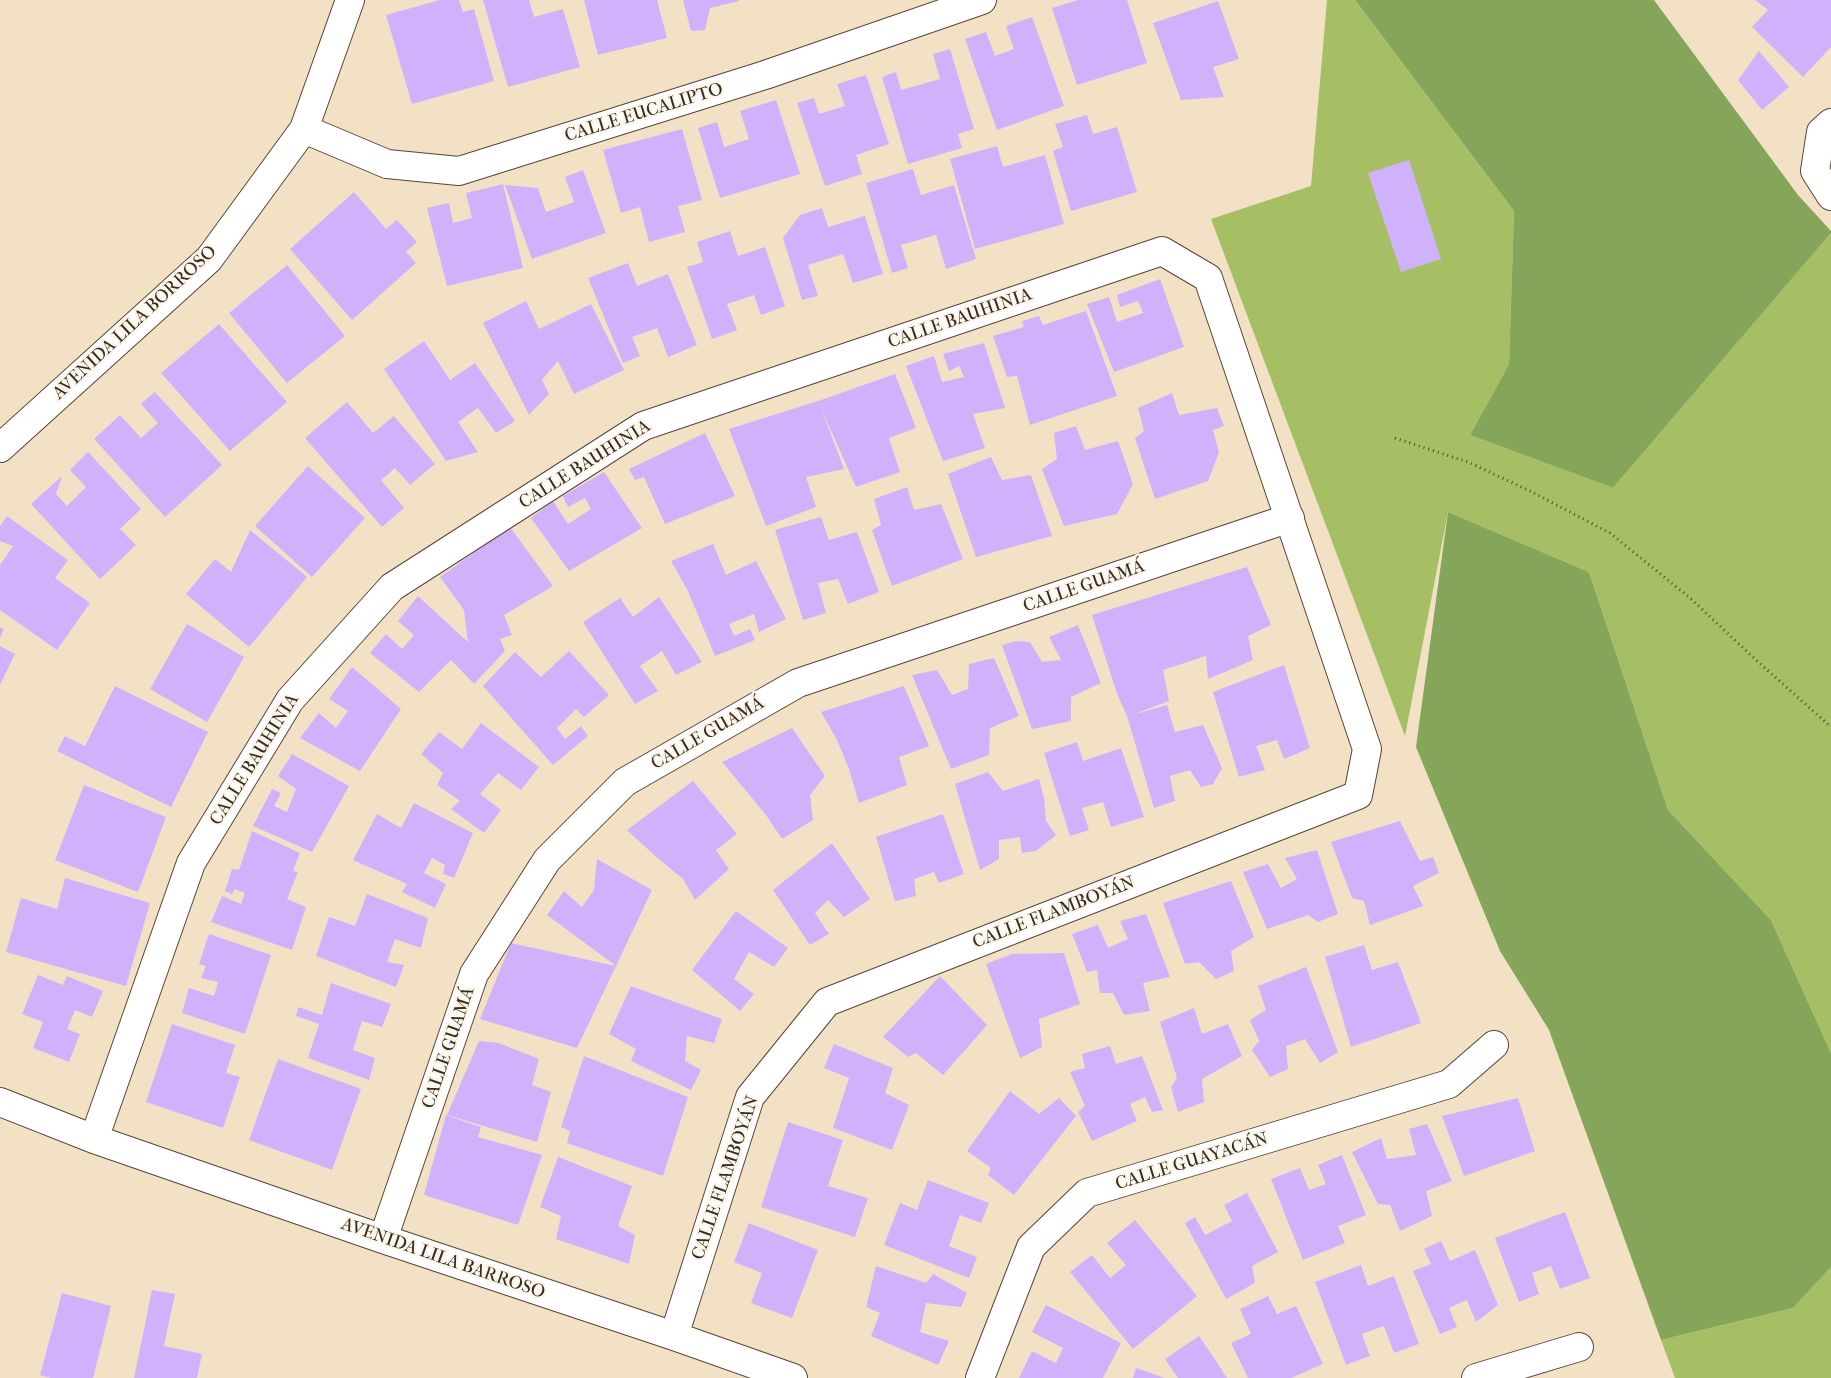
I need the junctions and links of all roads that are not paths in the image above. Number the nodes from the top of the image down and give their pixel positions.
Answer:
1 (350, 0) edge
2 (982, 0) edge
3 (1831, 123) edge
4 (304, 129) junction
5 (1831, 196) edge
6 (0, 448) edge
7 (1290, 518) junction
8 (1494, 1045) dead end
9 (0, 1102) edge
10 (94, 1139) junction
11 (383, 1239) junction
12 (674, 1336) junction
13 (1579, 1347) dead end
14 (792, 1378) edge
15 (980, 1378) edge
16 (1476, 1378) edge

1 - 4 street, AVENIDA LILA BORROSO
2 - 4 street, CALLE EUCALIPTO
3 - 5 street
4 - 6 street, AVENIDA LILA BORROSO
7 - 10 street, CALLE BAUHINIA
7 - 11 street, CALLE GUAMÁ
7 - 12 street, CALLE FLAMBOYÁN
8 - 15 street, CALLE GUAYACÁN
9 - 10 street
10 - 11 street, AVENIDA LILA BARROSO
11 - 12 street, AVENIDA LILA BARROSO
12 - 14 street, AVENIDA LILA BARROSO
13 - 16 street

